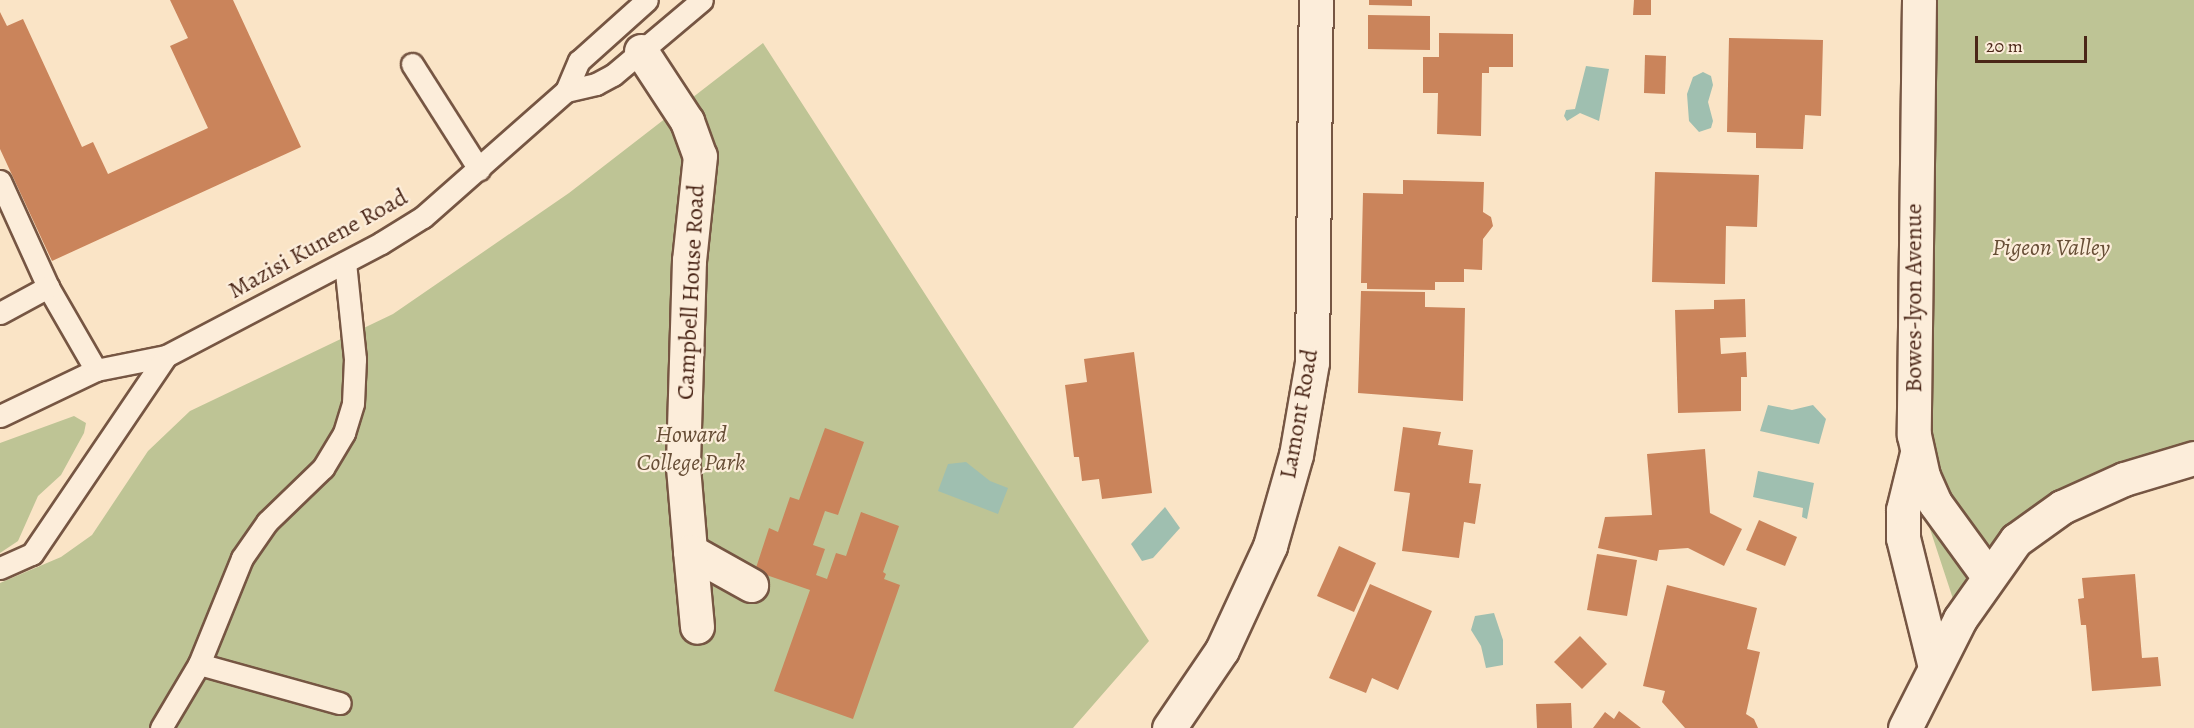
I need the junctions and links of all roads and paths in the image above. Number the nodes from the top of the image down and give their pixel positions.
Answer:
1 (647, 0) edge
2 (702, 0) edge
3 (1316, 0) edge
4 (1919, 0) edge
5 (641, 51) junction
6 (412, 64) dead end
7 (566, 91) junction
8 (479, 169) junction
9 (0, 181) edge
10 (345, 263) junction
11 (48, 287) junction
12 (5, 304) edge
13 (166, 356) junction
14 (96, 370) junction
15 (0, 416) edge
16 (1917, 453) junction
17 (2194, 458) edge
18 (690, 551) junction
19 (0, 568) edge
20 (1988, 576) junction
21 (751, 585) dead end
22 (697, 627) dead end
23 (199, 664) junction
24 (1935, 667) junction
25 (340, 703) dead end
26 (161, 728) edge
27 (1169, 728) edge
28 (1905, 728) edge

1 - 7 lane, Mazisi Kunene Road
2 - 5 lane, Mazisi Kunene Road
3 - 27 street, Lamont Road
4 - 16 street, Bowes-lyon Avenue
5 - 7 lane, Mazisi Kunene Road
5 - 18 street, Campbell House Road
6 - 8 lane
7 - 8 lane, Mazisi Kunene Road
8 - 10 lane, Mazisi Kunene Road
9 - 11 lane
10 - 13 lane, Mazisi Kunene Road
10 - 23 lane
11 - 12 lane
11 - 14 lane
13 - 14 lane, Mazisi Kunene Road
13 - 19 lane, Mazisi Kunene Road
14 - 15 lane, Mazisi Kunene Road
16 - 20 street, Bowes-lyon Avenue
16 - 24 street
17 - 20 street
18 - 21 street
18 - 22 street, Campbell House Road
20 - 24 street
23 - 25 lane
23 - 26 lane
24 - 28 street

